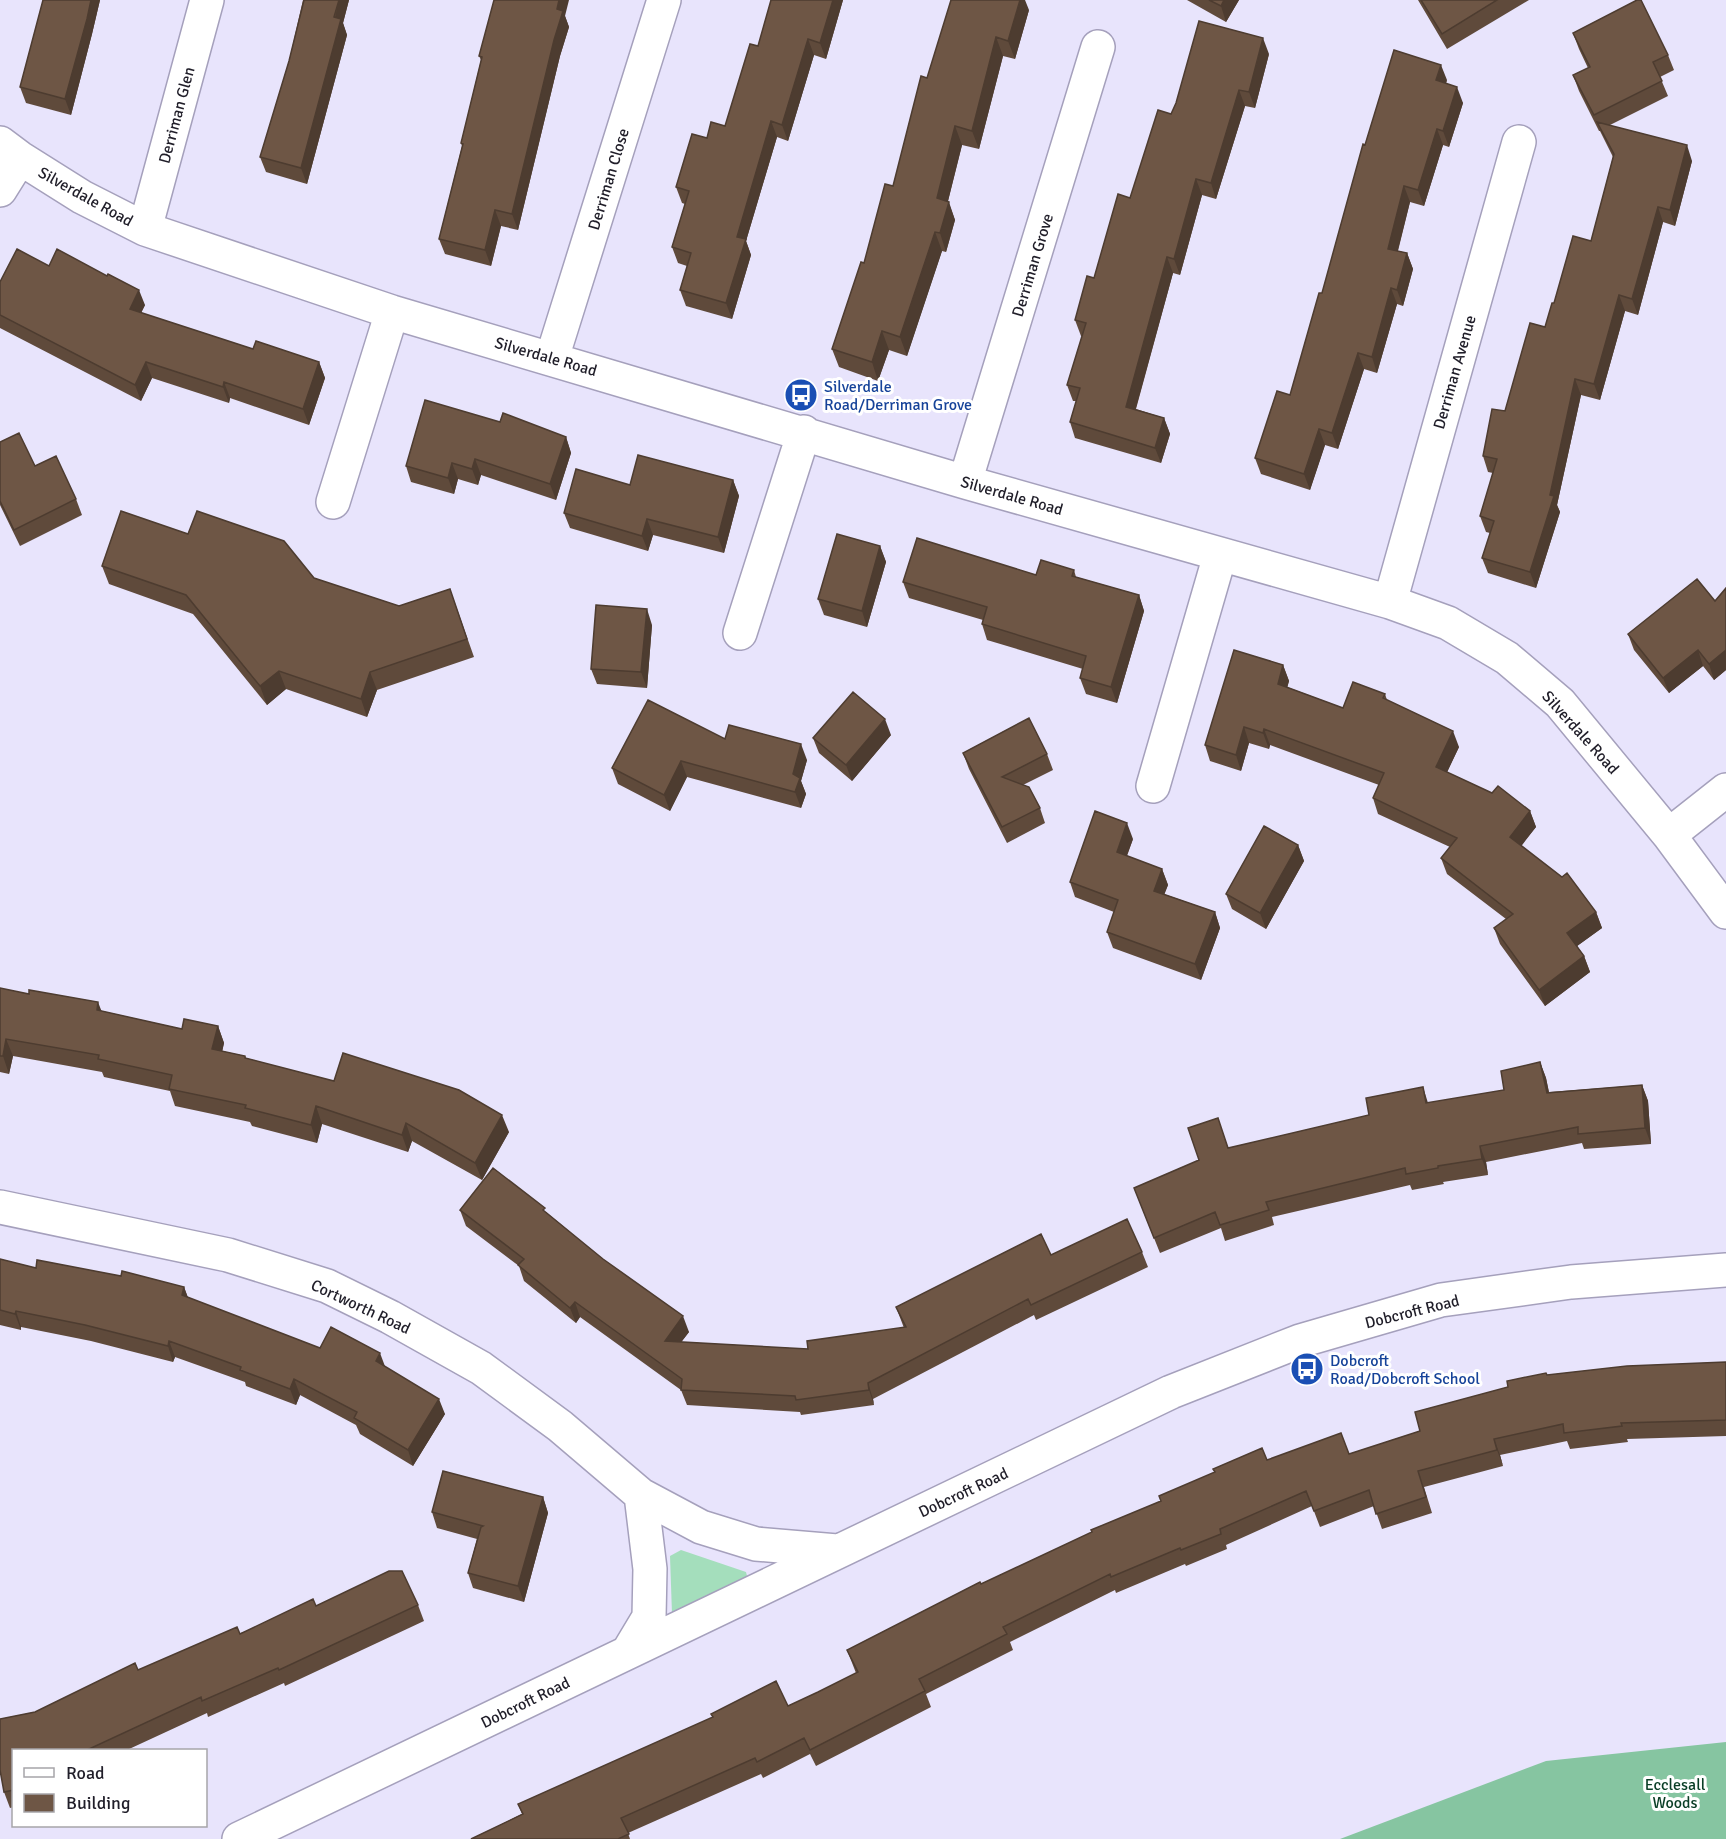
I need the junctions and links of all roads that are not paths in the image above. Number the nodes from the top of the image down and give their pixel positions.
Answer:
1 (207, 0) edge
2 (663, 0) edge
3 (1098, 47) dead end
4 (1519, 142) dead end
5 (10, 151) edge
6 (0, 190) edge
7 (145, 229) junction
8 (392, 312) junction
9 (552, 358) junction
10 (804, 432) junction
11 (965, 482) junction
12 (333, 502) dead end
13 (1220, 555) junction
14 (1390, 602) junction
15 (740, 633) dead end
16 (1153, 786) dead end
17 (1726, 790) edge
18 (1669, 835) junction
19 (1726, 912) edge
20 (0, 1207) edge
21 (1726, 1270) edge
22 (641, 1495) junction
23 (839, 1551) junction
24 (628, 1652) junction
25 (239, 1839) edge

1 - 7 street, Derriman Glen
2 - 9 street, Derriman Close
3 - 11 street, Derriman Grove
4 - 14 street, Derriman Avenue
5 - 6 street, Silverdale Road
5 - 7 street, Silverdale Road
7 - 8 street, Silverdale Road
8 - 9 street, Silverdale Road
8 - 12 street
9 - 10 street, Silverdale Road
10 - 11 street, Silverdale Road
10 - 15 street
11 - 13 street, Silverdale Road
13 - 14 street, Silverdale Road
13 - 16 street
14 - 18 street, Silverdale Road
17 - 18 street
18 - 19 street, Silverdale Road
20 - 22 street, Cortworth Road
21 - 23 street, Dobcroft Road
22 - 23 street, Cortworth Road
22 - 24 street
23 - 24 street, Dobcroft Road
24 - 25 street, Dobcroft Road

